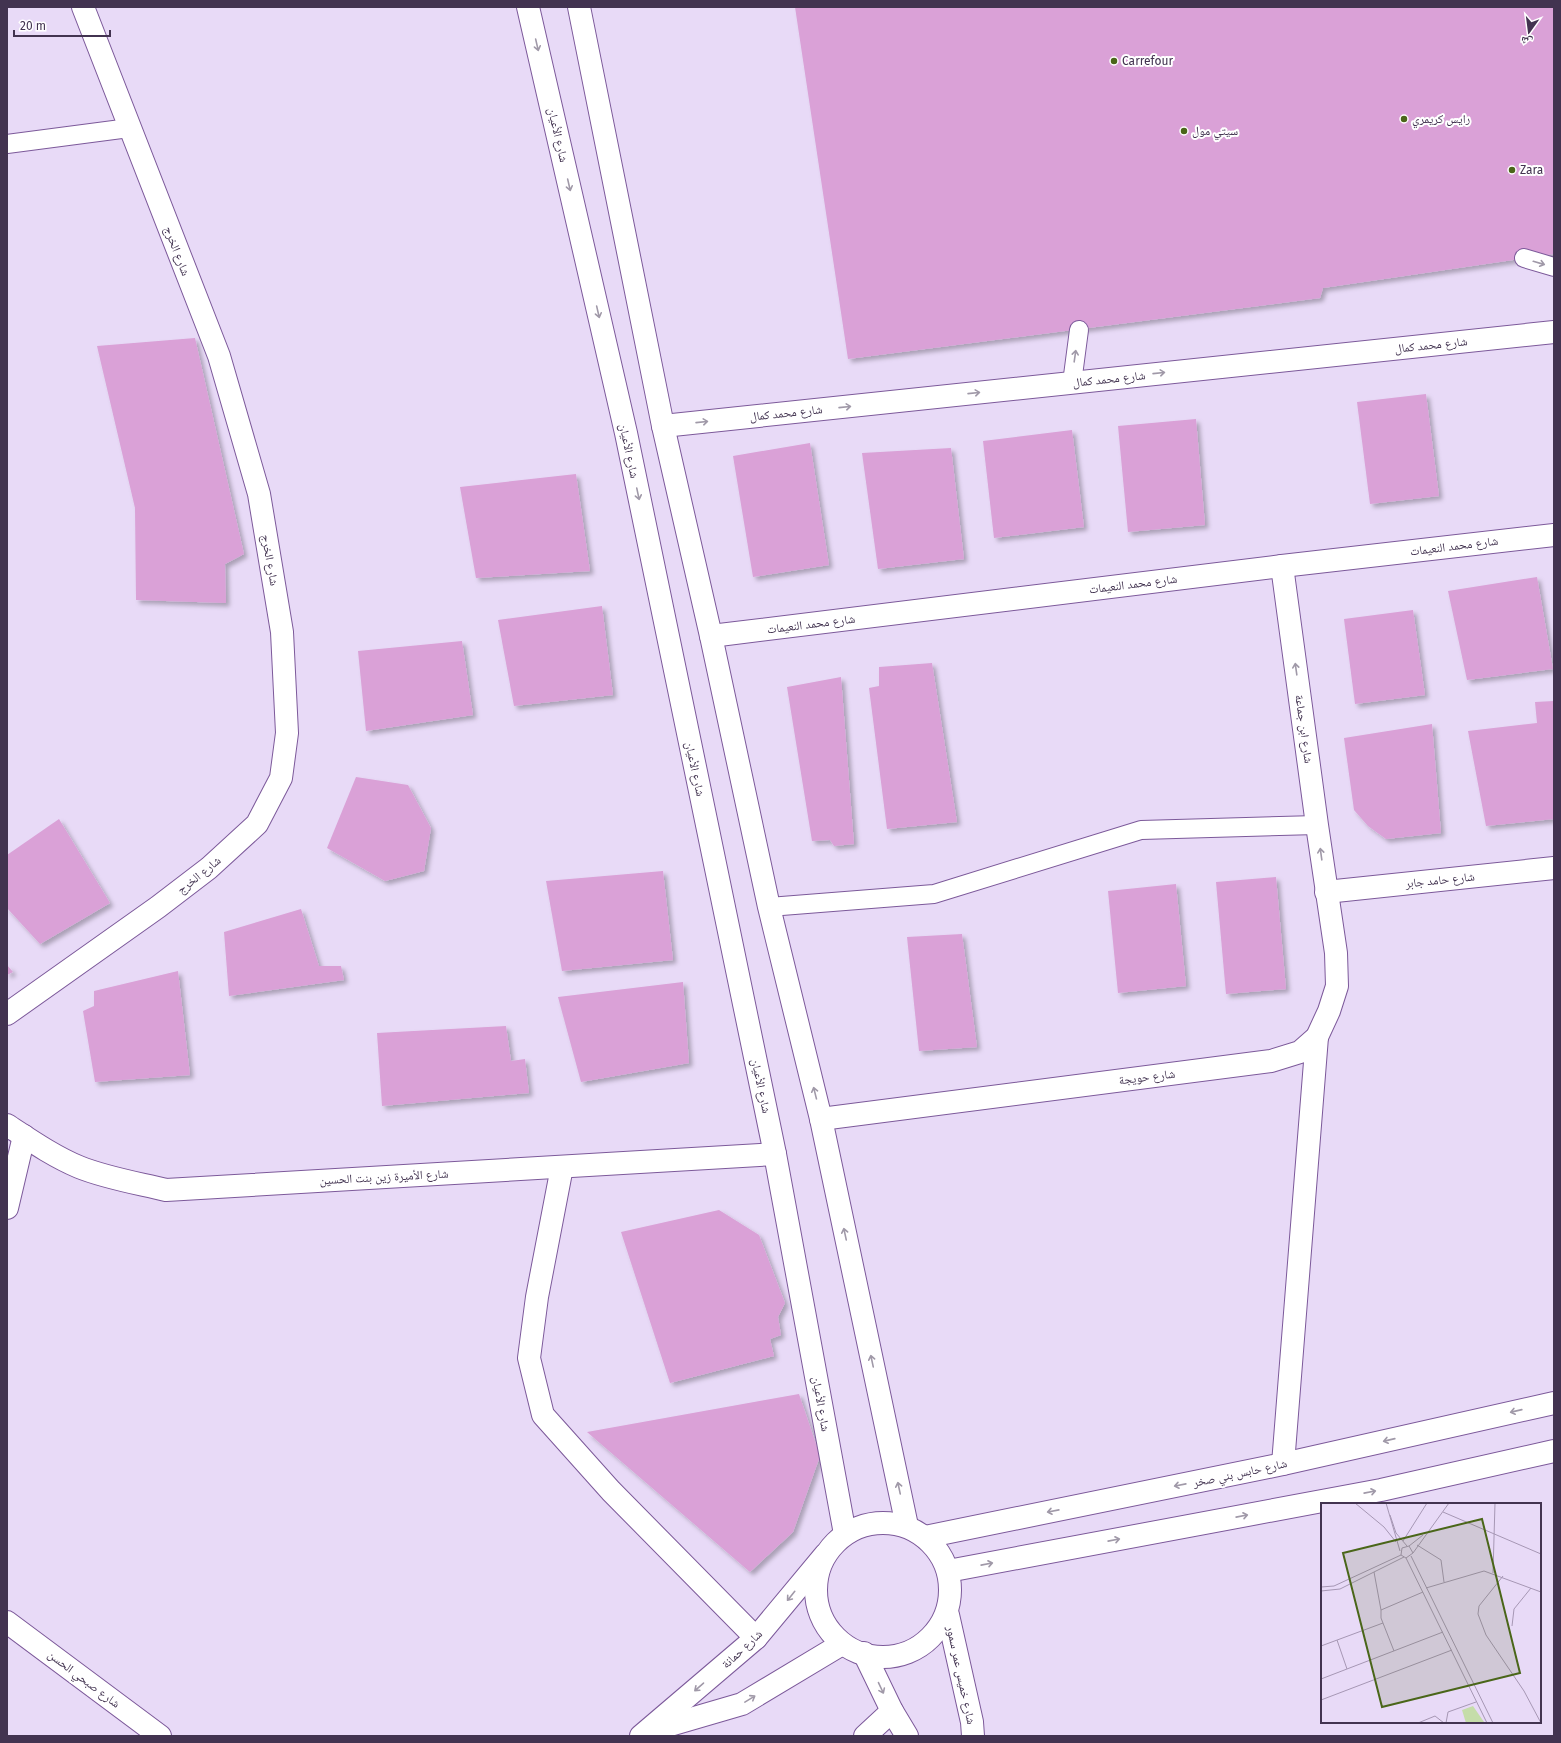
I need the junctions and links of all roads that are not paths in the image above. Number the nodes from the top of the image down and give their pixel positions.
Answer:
1 (83, 7) edge
2 (528, 7) edge
3 (579, 7) edge
4 (129, 128) junction
5 (7, 144) edge
6 (1524, 258) dead end
7 (1554, 267) edge
8 (1079, 330) dead end
9 (1554, 332) edge
10 (1072, 383) junction
11 (663, 426) junction
12 (1554, 534) edge
13 (1282, 566) junction
14 (711, 636) junction
15 (1317, 825) junction
16 (1554, 868) edge
17 (1326, 892) junction
18 (769, 907) junction
19 (7, 1014) edge
20 (1317, 1037) junction
21 (821, 1119) junction
22 (16, 1130) edge
23 (775, 1154) junction
24 (562, 1167) junction
25 (7, 1208) edge
26 (1554, 1403) edge
27 (1554, 1451) edge
28 (1283, 1464) junction
29 (916, 1532) junction
30 (845, 1534) junction
31 (825, 1555) junction
32 (948, 1571) junction
33 (948, 1614) junction
34 (7, 1622) edge
35 (756, 1638) junction
36 (842, 1644) junction
37 (864, 1653) junction
38 (892, 1711) junction
39 (974, 1731) edge
40 (644, 1734) edge
41 (160, 1736) edge
42 (865, 1736) edge
43 (907, 1736) edge

1 - 4 street, شارع الخرج
2 -> 23 street, شارع الأعيان
3 - 11 street
4 - 5 lane
4 - 19 street, شارع الخرج
6 -> 7 lane
10 -> 8 lane
10 -> 9 street, شارع محمد كمال
11 -> 10 street, شارع محمد كمال
11 - 14 street
12 - 13 street, شارع محمد النعيمات
13 - 14 street, شارع محمد النعيمات
15 -> 13 street, شارع ابن جماعة
14 - 18 street
17 -> 15 street, شارع ابن جماعة
15 - 18 lane
16 - 17 street, شارع حامد جابر
17 - 20 street, شارع حويجة
21 -> 18 street
20 - 21 street, شارع حويجة
20 - 28 street
29 -> 21 street
22 - 24 street, شارع الأميرة زين بنت الحسين
22 - 25 street
23 - 24 street, شارع الأميرة زين بنت الحسين
23 - 30 street, شارع الأعيان
24 - 35 street
26 -> 28 street, شارع حابس بني صخر
32 -> 27 street
28 -> 29 street, شارع حابس بني صخر
29 - 30 street
29 - 32 street
30 - 31 street
31 -> 35 street, شارع حمانة
31 - 36 street
32 - 33 street
33 - 37 street
33 - 39 street, شارع خميس عمر سمور
34 - 41 street, شارع صبحي الحسن
35 -> 40 street, شارع حمانة
36 - 37 street
40 -> 36 street, شارع حمانة
37 -> 38 street
38 - 42 street
38 - 43 street

